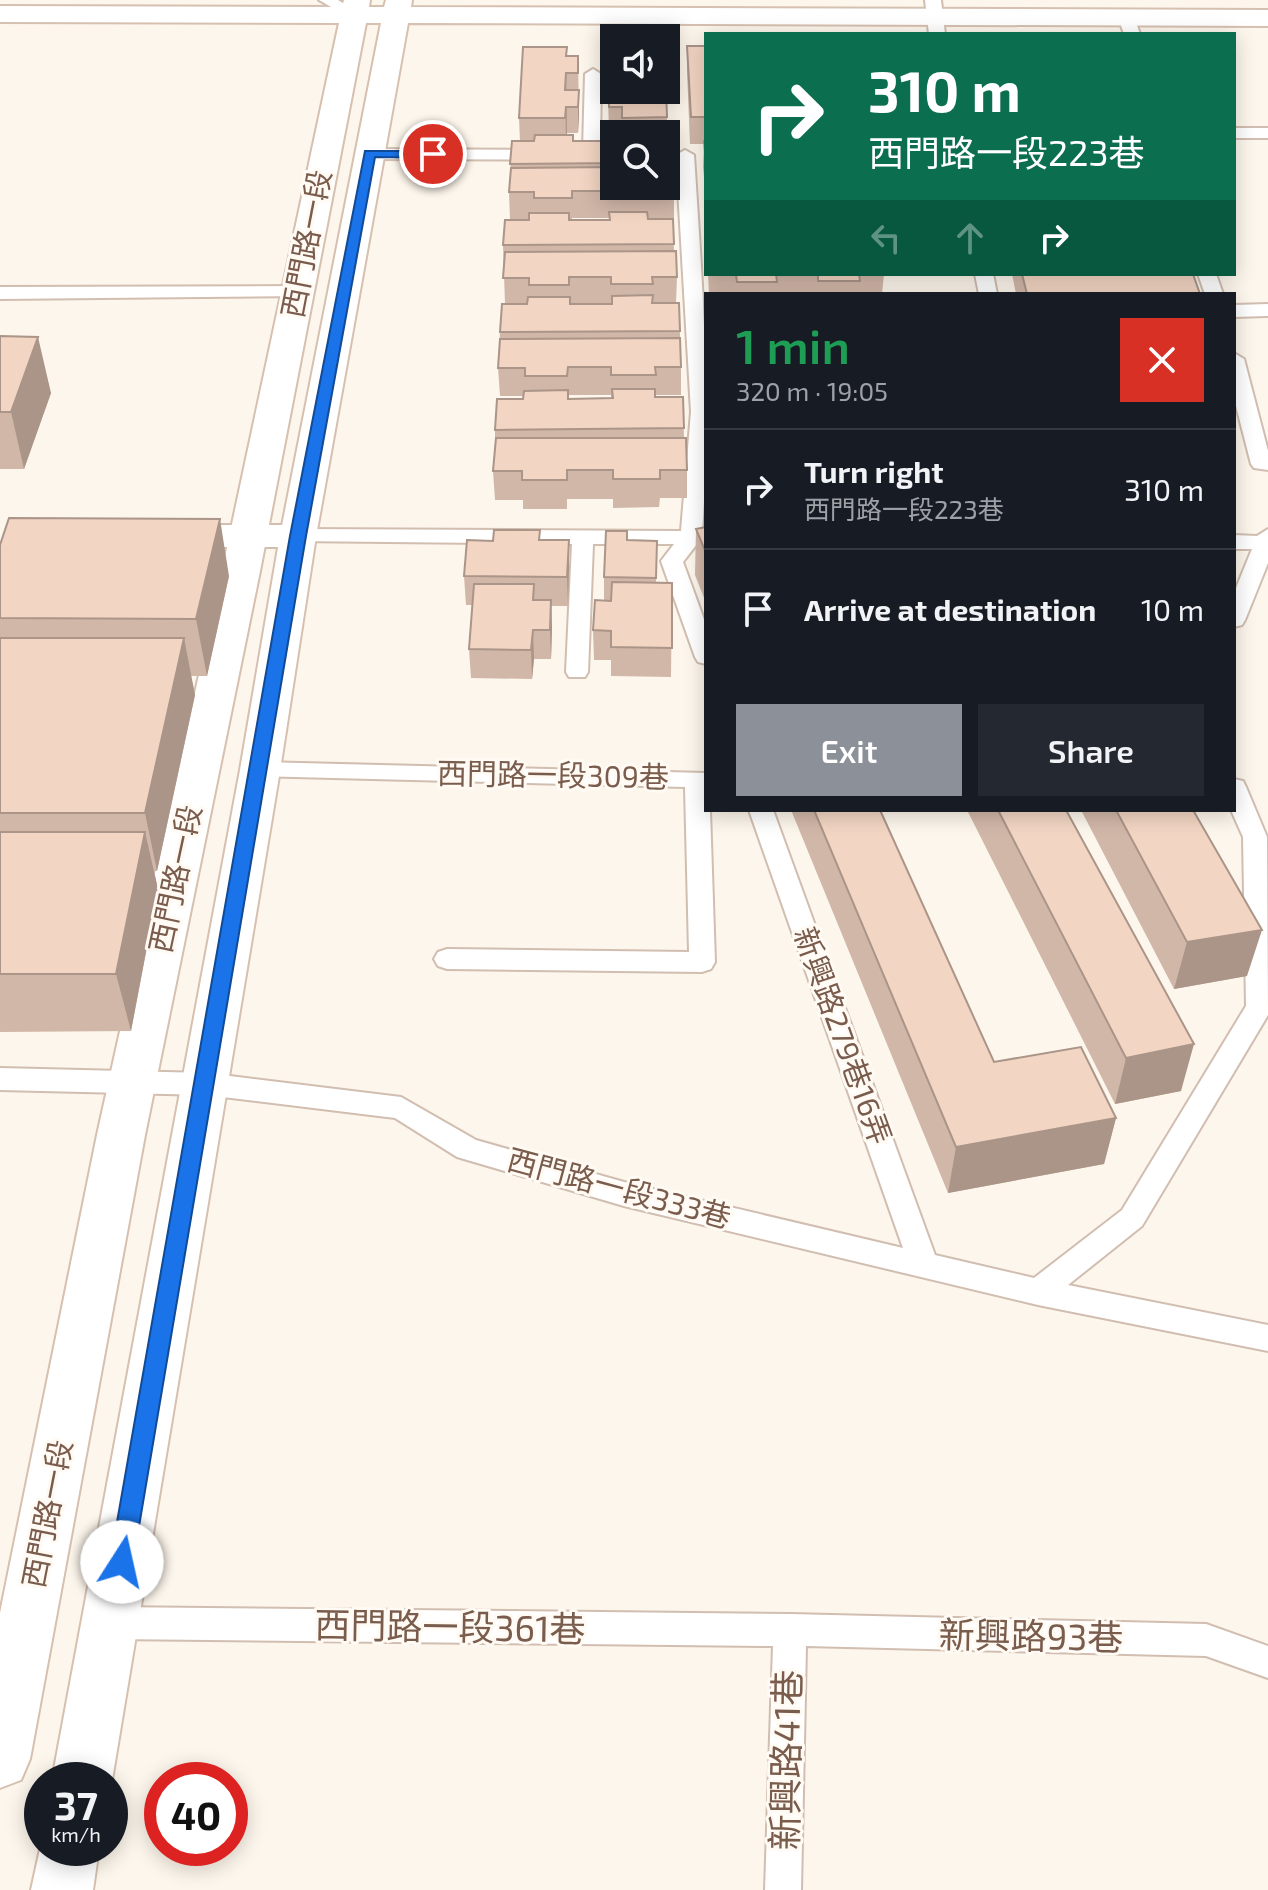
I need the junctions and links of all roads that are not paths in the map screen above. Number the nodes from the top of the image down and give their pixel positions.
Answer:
1 (345, 5) edge
2 (397, 8) edge
3 (0, 14) edge
4 (935, 16) edge
5 (1268, 18) edge
6 (1129, 25) edge
7 (593, 74) dead end
8 (1236, 133) edge
9 (1268, 133) edge
10 (369, 154) junction
11 (591, 155) junction
12 (600, 155) edge
13 (680, 155) edge
14 (704, 155) edge
15 (680, 181) edge
16 (690, 233) edge
17 (298, 292) junction
18 (0, 293) edge
19 (1268, 310) edge
20 (1236, 311) edge
21 (694, 317) edge
22 (1239, 390) edge
23 (698, 412) edge
24 (1268, 464) edge
25 (247, 535) junction
26 (125, 536) edge
27 (298, 536) junction
28 (583, 536) junction
29 (699, 538) edge
30 (1266, 540) edge
31 (1236, 542) edge
32 (1236, 615) edge
33 (704, 651) edge
34 (577, 672) dead end
35 (260, 770) junction
36 (1236, 792) edge
37 (762, 812) edge
38 (447, 959) dead end
39 (0, 1079) edge
40 (206, 1084) junction
41 (133, 1085) junction
42 (923, 1263) junction
43 (1038, 1292) junction
44 (1268, 1338) edge
45 (111, 1623) junction
46 (790, 1630) junction
47 (1268, 1662) edge
48 (0, 1759) edge
49 (85, 1762) edge
50 (66, 1866) edge
51 (62, 1890) edge
52 (783, 1890) edge

1 - 2 street
1 - 3 street
1 - 17 street, 西門路一段
2 - 4 street
2 - 10 street, 西門路一段
4 - 6 street
5 - 6 street
7 - 11 lane
8 - 9 lane
10 - 11 lane
10 - 27 street, 西門路一段
11 - 12 lane
13 - 14 lane
15 - 16 lane
16 - 21 lane
17 - 18 lane
17 - 25 street, 西門路一段
19 - 20 lane
21 - 23 lane
22 - 24 lane
23 - 29 lane
25 - 26 street
25 - 27 street
25 - 41 street, 西門路一段
27 - 28 lane
27 - 35 street, 西門路一段
28 - 29 lane
28 - 34 lane
29 - 33 lane
30 - 31 lane
30 - 32 lane
35 - 38 lane, 西門路一段309巷
35 - 40 street, 西門路一段
36 - 43 lane
37 - 42 lane, 新興路279巷16弄
39 - 41 lane, 西門路一段333巷
40 - 41 lane, 西門路一段333巷
40 - 42 lane, 西門路一段333巷
40 - 45 street, 西門路一段
41 - 48 street, 西門路一段
42 - 43 lane, 西門路一段333巷
43 - 44 lane, 西門路一段333巷
45 - 46 lane, 西門路一段361巷
45 - 49 street, 西門路一段
46 - 47 lane, 新興路93巷
46 - 52 lane, 新興路41巷
50 - 51 street

